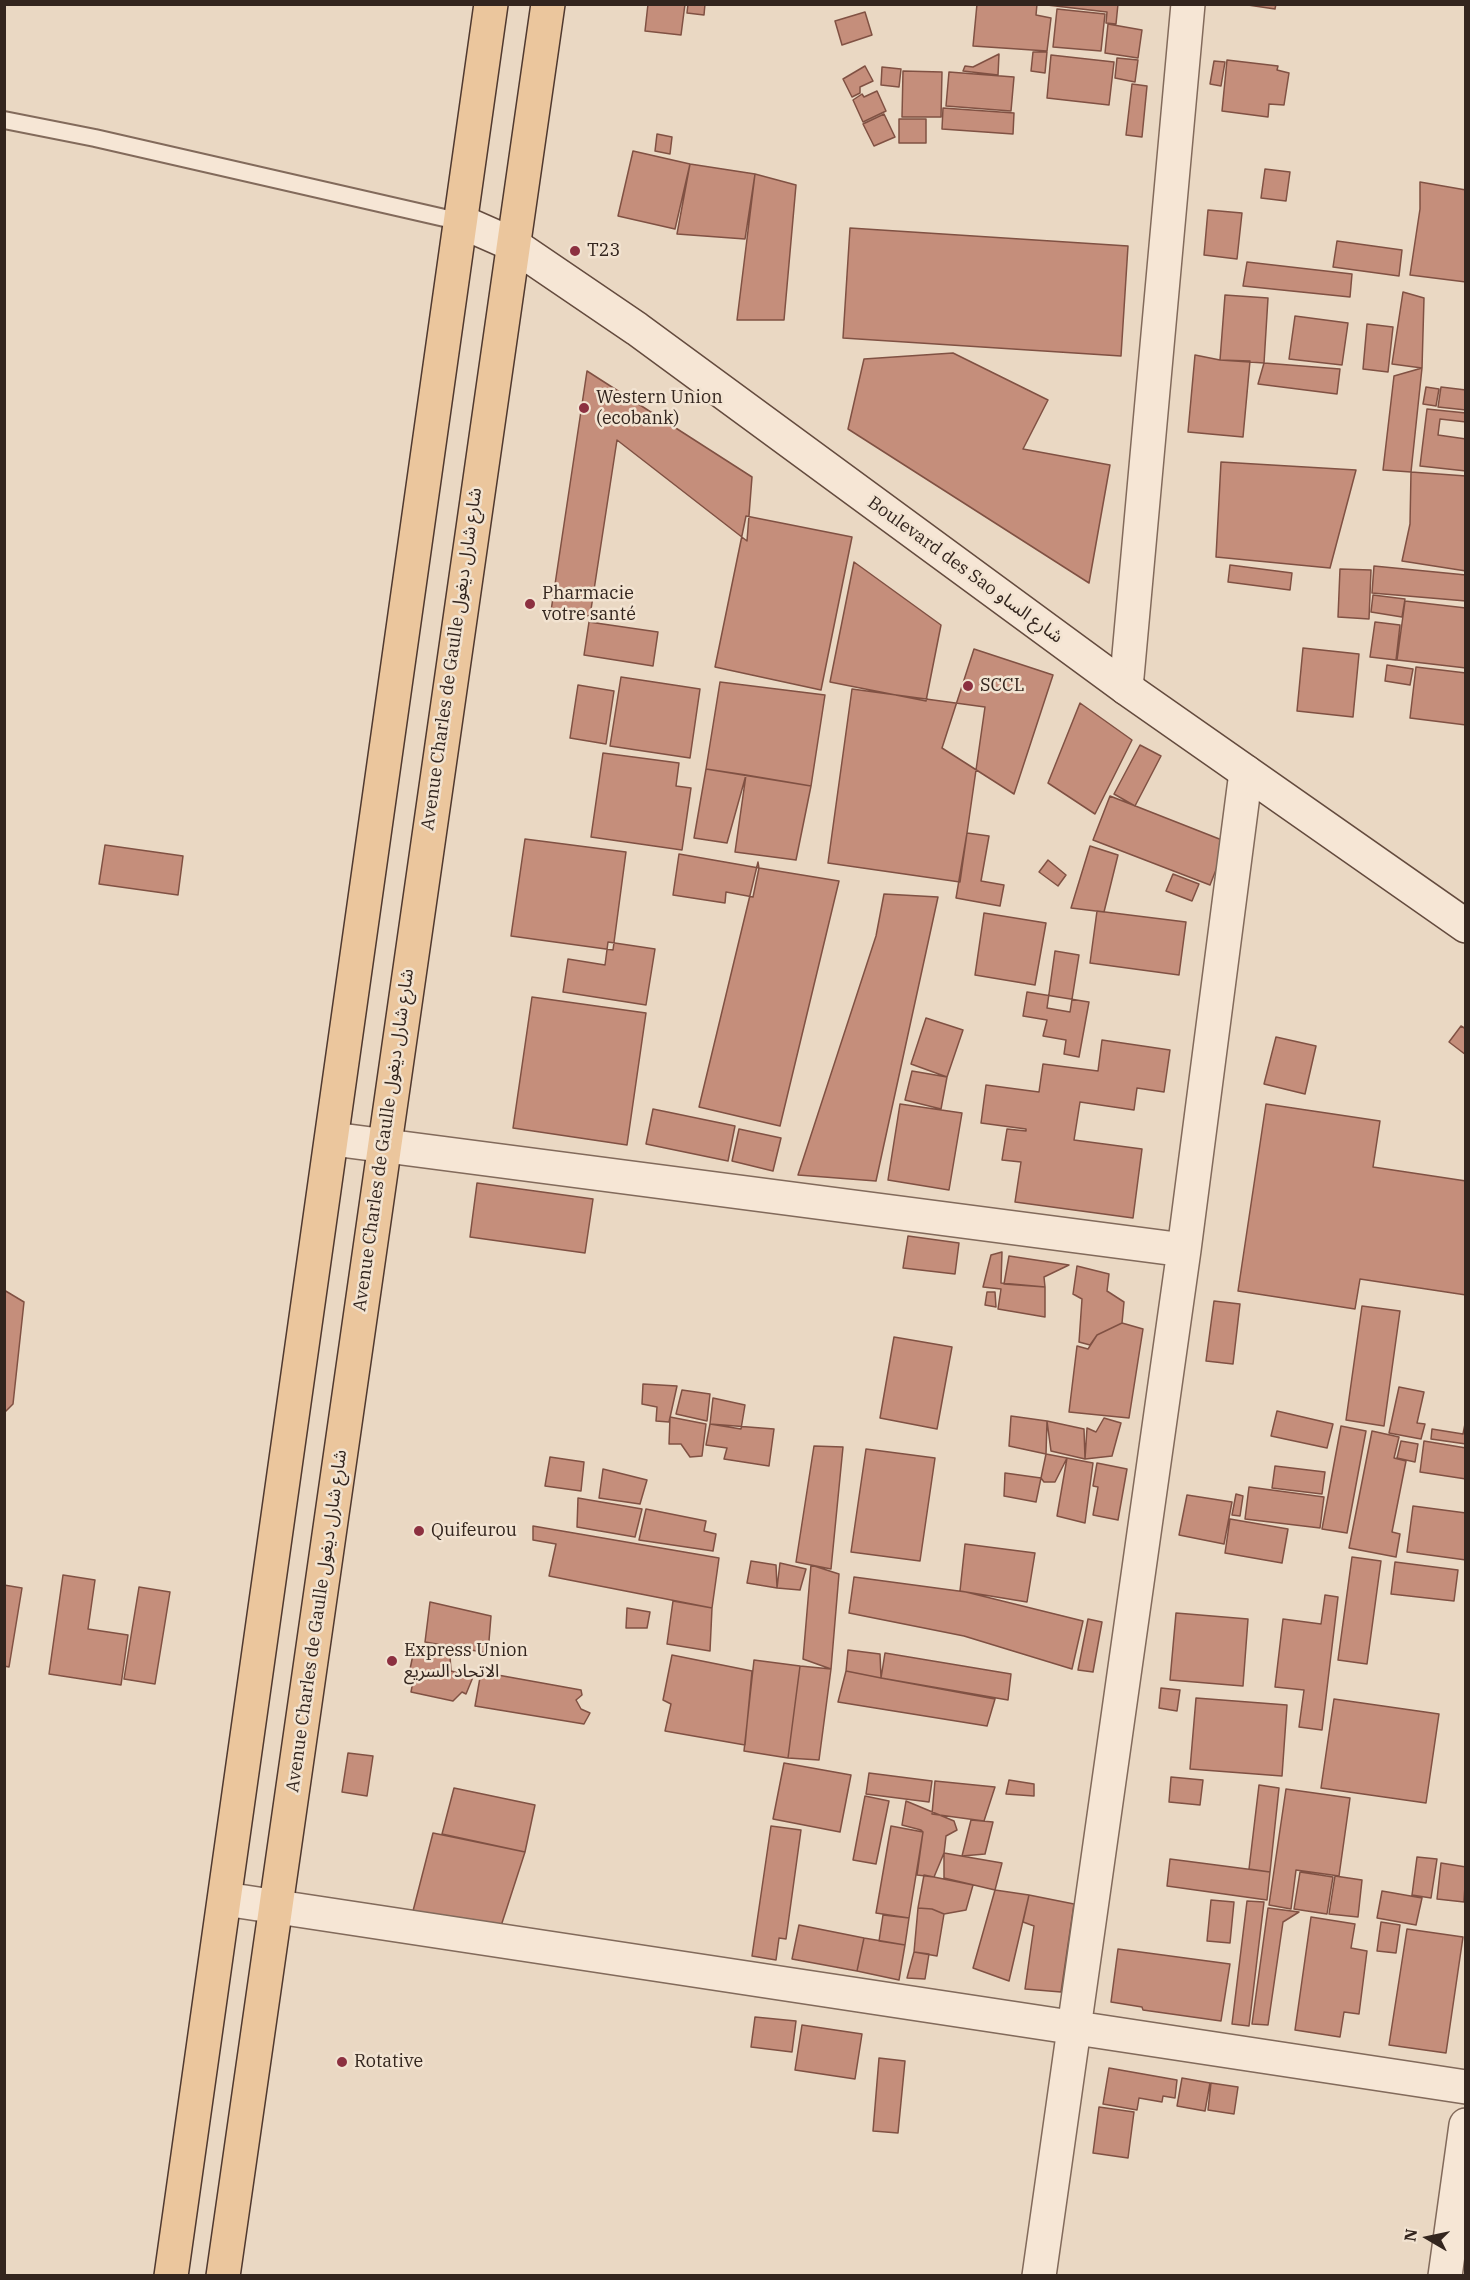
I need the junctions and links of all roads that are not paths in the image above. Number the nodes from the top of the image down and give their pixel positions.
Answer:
1 (491, 4) edge
2 (548, 4) edge
3 (1188, 4) edge
4 (4, 120) edge
5 (462, 222) junction
6 (512, 244) junction
7 (1126, 688) junction
8 (1246, 772) junction
9 (1466, 926) edge
10 (333, 1139) junction
11 (383, 1146) junction
12 (1184, 1250) junction
13 (225, 1899) junction
14 (278, 1907) junction
15 (1073, 2029) junction
16 (1466, 2087) edge
17 (1466, 2125) edge
18 (171, 2276) edge
19 (223, 2276) edge
20 (1039, 2276) edge
21 (1445, 2276) edge

1 - 5 main road
2 - 6 main road, Avenue Charles de Gaulle شارع شارل ديغول
3 - 7 street
4 - 5 lane
5 - 6 street, Boulevard des Sao شارع الساو
5 - 10 main road
6 - 7 street, Boulevard des Sao شارع الساو
6 - 11 main road, Avenue Charles de Gaulle شارع شارل ديغول
7 - 8 street, Boulevard des Sao شارع الساو
8 - 9 street, Boulevard des Sao شارع الساو
8 - 12 street
10 - 11 street
10 - 13 main road
11 - 12 street
11 - 14 main road, Avenue Charles de Gaulle شارع شارل ديغول
12 - 15 street
13 - 14 street
13 - 18 main road
14 - 15 street
14 - 19 main road, Avenue Charles de Gaulle شارع شارل ديغول
15 - 16 street
15 - 20 street
17 - 21 street

